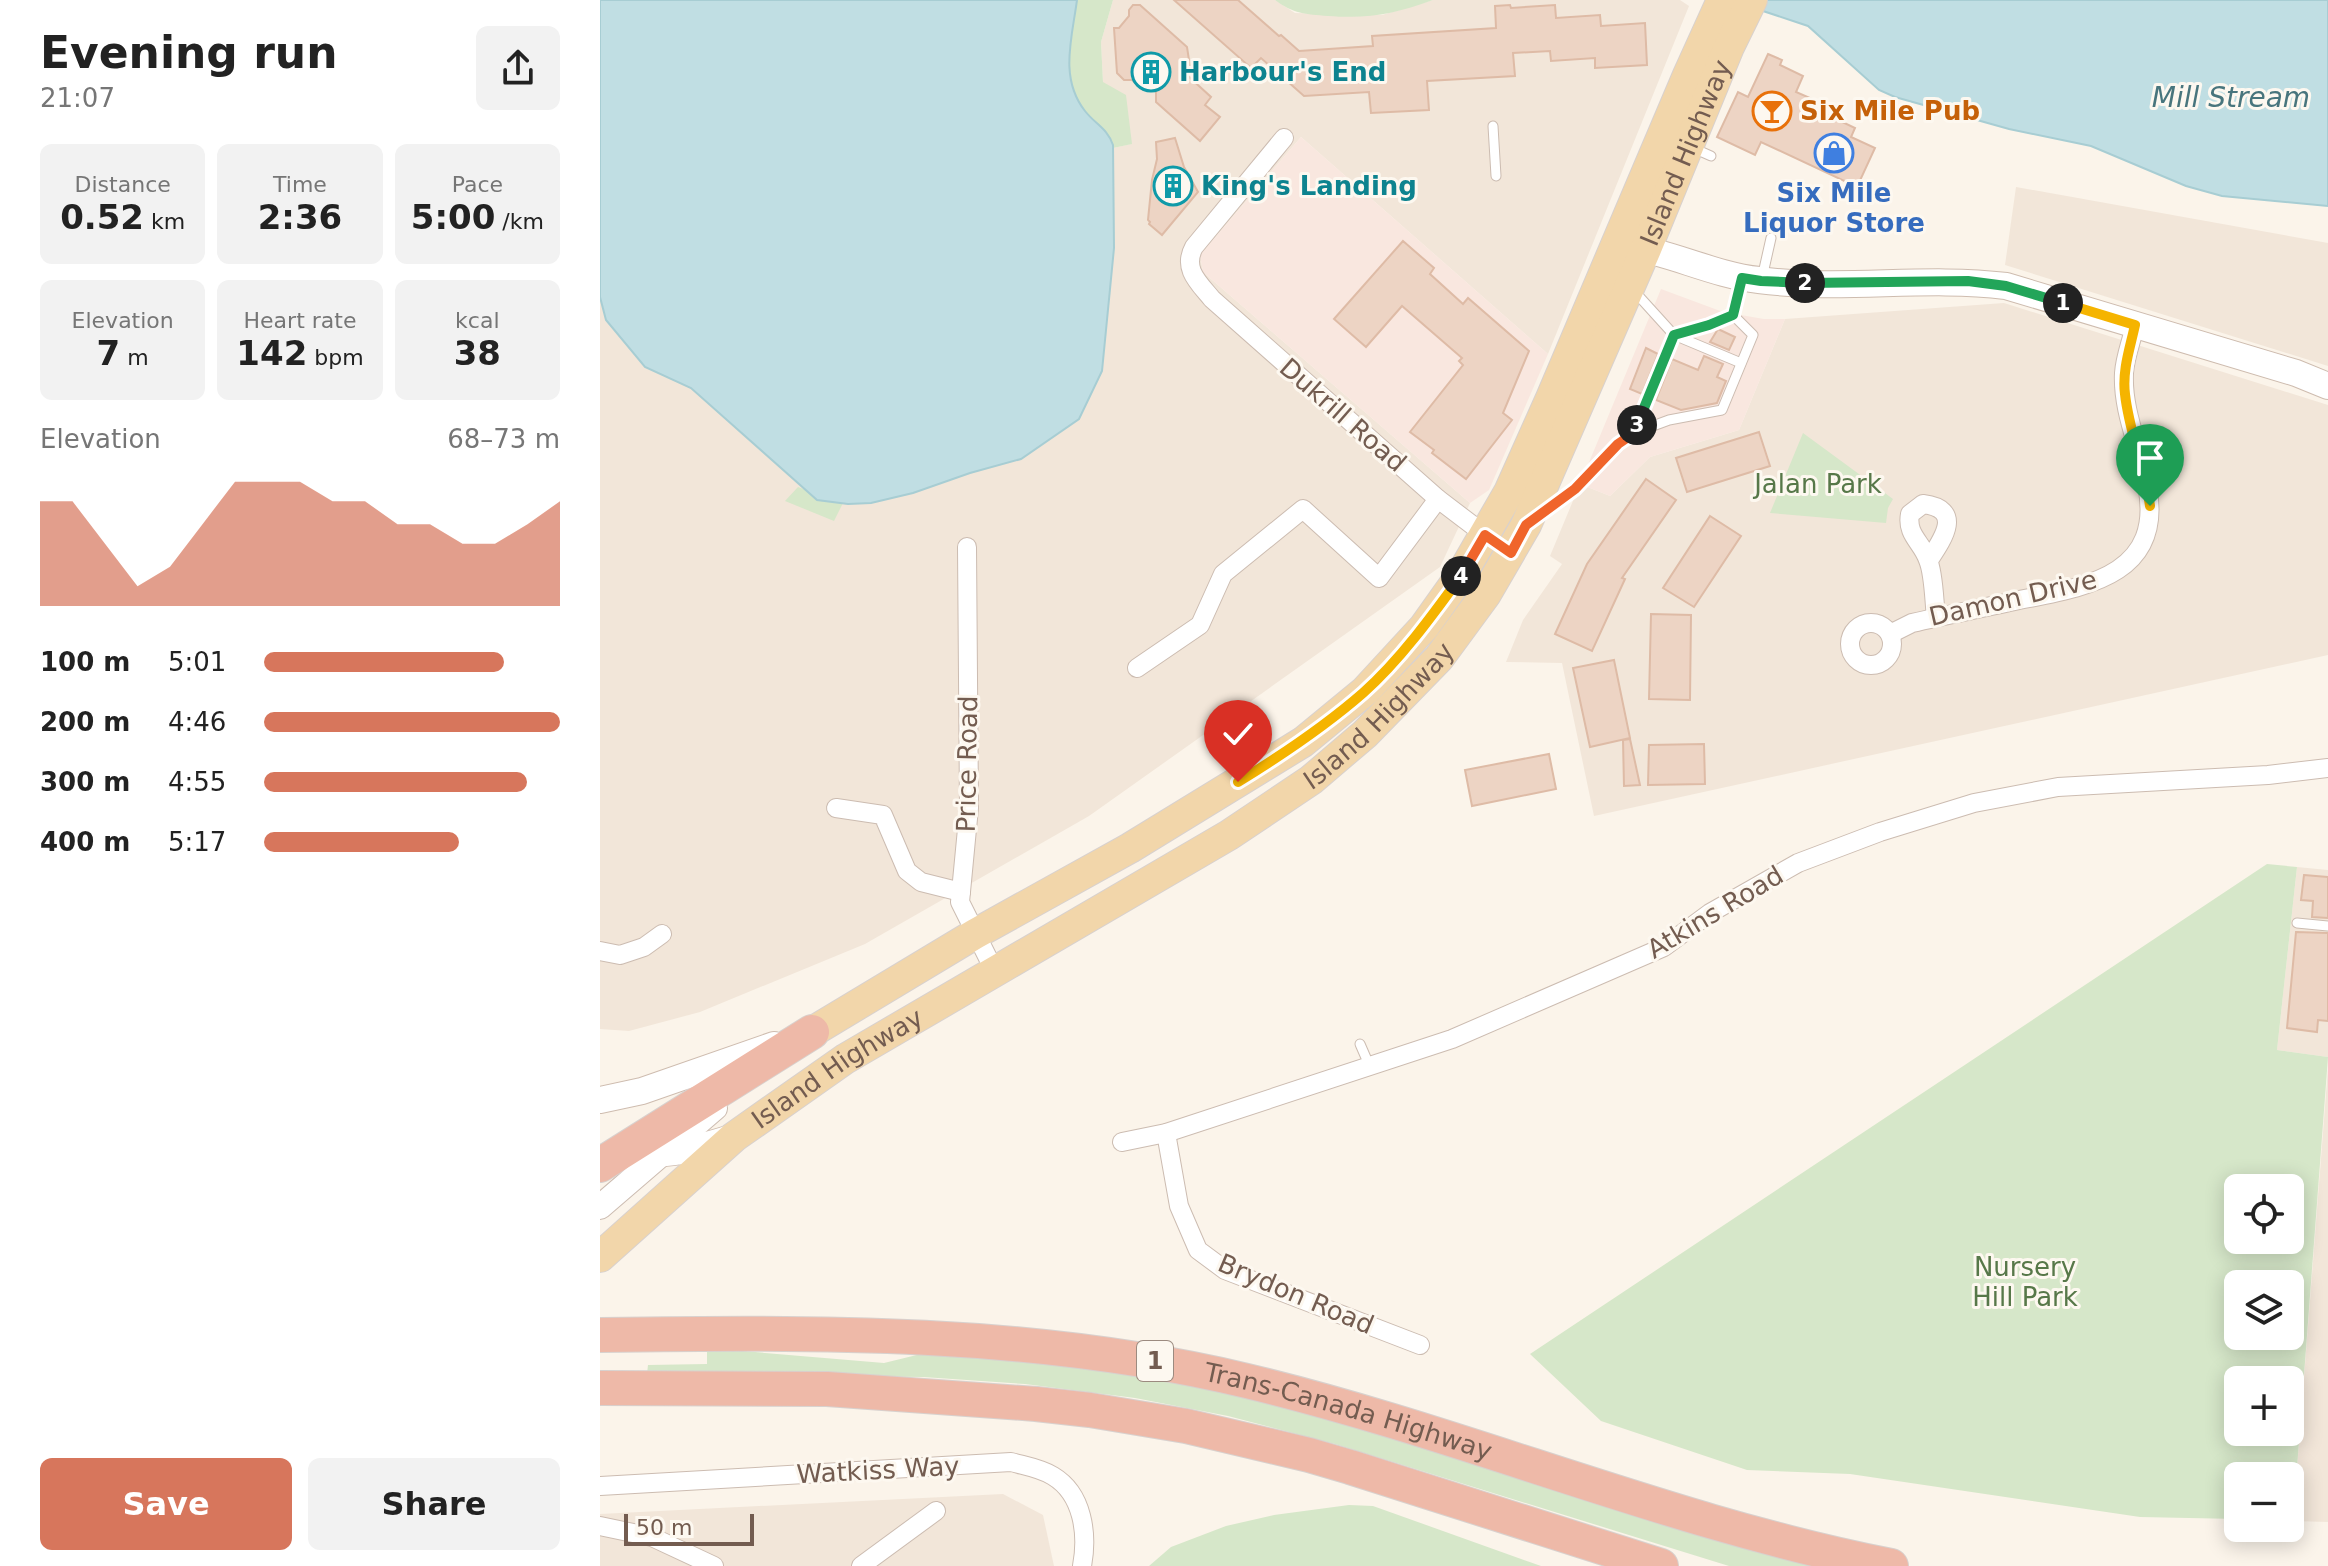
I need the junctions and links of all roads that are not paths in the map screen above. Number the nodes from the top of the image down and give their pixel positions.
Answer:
1 (1722, 0) edge
2 (1752, 0) edge
3 (1717, 42) junction
4 (1493, 126) dead end
5 (1284, 138) dead end
6 (1496, 176) dead end
7 (1771, 238) dead end
8 (1616, 244) junction
9 (1646, 249) junction
10 (1752, 279) junction
11 (1630, 286) junction
12 (1733, 315) junction
13 (2135, 325) junction
14 (1674, 335) junction
15 (1741, 363) junction
16 (2328, 386) edge
17 (1634, 433) junction
18 (1438, 499) junction
19 (1526, 525) junction
20 (1485, 535) junction
21 (967, 547) dead end
22 (1511, 553) junction
23 (1929, 560) dead end
24 (1936, 617) junction
25 (1890, 634) dead end
26 (1137, 668) dead end
27 (2328, 768) edge
28 (836, 808) dead end
29 (961, 892) junction
30 (2297, 923) dead end
31 (2328, 926) edge
32 (662, 934) dead end
33 (975, 934) junction
34 (600, 951) edge
35 (995, 972) junction
36 (812, 1032) junction
37 (1360, 1044) dead end
38 (1370, 1067) junction
39 (600, 1100) edge
40 (1166, 1133) junction
41 (734, 1137) junction
42 (1122, 1142) dead end
43 (607, 1155) edge
44 (659, 1156) junction
45 (600, 1207) edge
46 (600, 1257) edge
47 (600, 1335) edge
48 (1420, 1345) dead end
49 (600, 1388) edge
50 (600, 1486) edge
51 (936, 1511) dead end
52 (600, 1526) edge
53 (1088, 1563) edge
54 (714, 1566) edge
55 (861, 1566) edge
56 (1661, 1566) edge
57 (1891, 1566) edge

1 - 3 main road, Island Highway
2 - 3 main road, Island Highway
3 - 8 main road, Island Highway
3 - 9 main road, Island Highway
4 - 6 lane
5 - 18 street, Dukrill Road
7 - 10 lane
8 - 9 main road
8 - 20 main road, Island Highway
9 - 10 main road
9 - 11 main road, Island Highway
10 - 12 lane
10 - 13 main road
11 - 14 lane
11 - 19 main road, Island Highway
12 - 14 lane
12 - 15 lane
13 - 16 main road
13 - 24 street, Damon Drive
14 - 15 lane
14 - 17 lane
15 - 17 lane
17 - 19 lane
18 - 20 street, Dukrill Road
18 - 26 street
19 - 22 main road, Island Highway
20 - 22 street, Dukrill Road
20 - 33 main road, Island Highway
21 - 29 street, Price Road
22 - 35 main road, Island Highway
23 - 24 street
24 - 25 street, Damon Drive
27 - 38 street, Atkins Road
28 - 29 street
29 - 33 street, Price Road
30 - 31 lane
32 - 34 street
33 - 35 street, Price Road
33 - 36 main road, Island Highway
35 - 41 main road, Island Highway
36 - 39 main road, Island Highway
36 - 43 highway
36 - 44 street
37 - 38 lane
38 - 40 street, Atkins Road
40 - 42 street, Atkins Road
40 - 48 street, Brydon Road
41 - 44 main road, Island Highway
41 - 46 main road
43 - 44 main road, Island Highway
44 - 45 street
47 - 57 highway, Trans-Canada Highway / 1
49 - 56 highway, Trans-Canada Highway / 1
50 - 53 street, Watkiss Way
51 - 55 street
52 - 54 street

